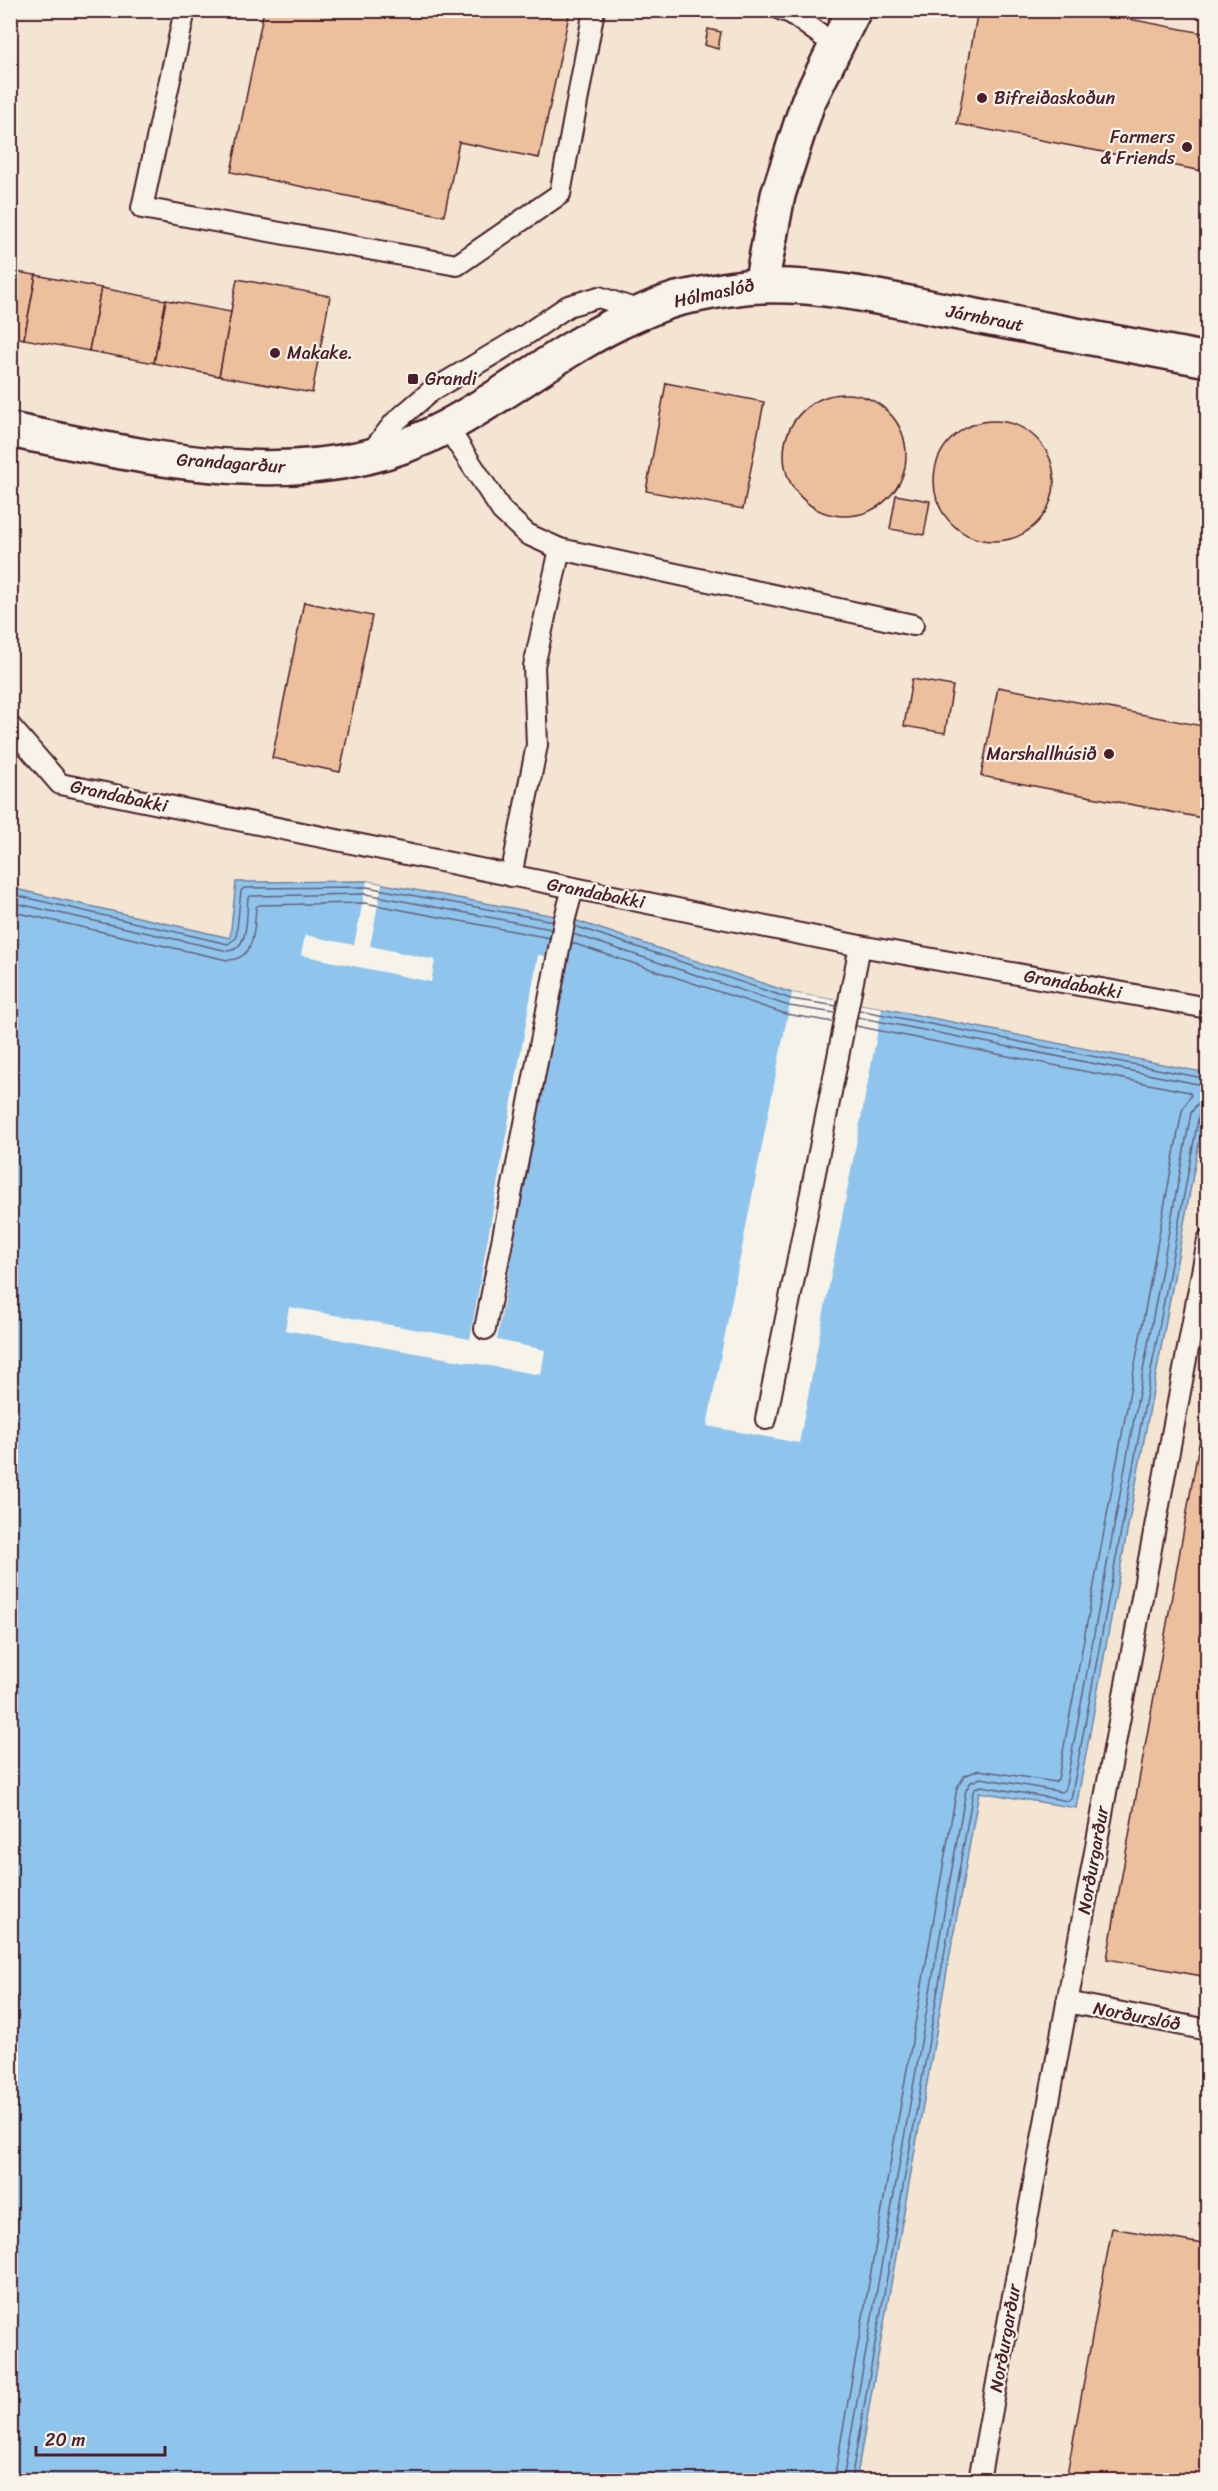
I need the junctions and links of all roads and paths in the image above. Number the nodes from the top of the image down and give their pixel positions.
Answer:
1 (185, 10) edge
2 (594, 10) edge
3 (782, 10) edge
4 (854, 10) edge
5 (836, 46) junction
6 (761, 285) junction
7 (643, 312) junction
8 (1208, 360) edge
9 (447, 427) junction
10 (10, 430) edge
11 (366, 458) junction
12 (560, 549) junction
13 (913, 625) dead end
14 (10, 726) edge
15 (512, 876) junction
16 (573, 888) junction
17 (860, 946) junction
18 (1208, 1008) edge
19 (1208, 1240) edge
20 (485, 1329) dead end
21 (766, 1419) dead end
22 (1067, 2002) junction
23 (1208, 2030) edge
24 (979, 2481) edge

1 - 2 lane
3 - 5 lane
4 - 5 street, Hólmaslóð
5 - 6 street, Hólmaslóð
6 - 7 street, Hólmaslóð
6 - 8 street, Járnbraut
7 - 9 street, Hólmaslóð
7 - 11 lane
9 - 11 street, Grandagarður
9 - 12 lane
10 - 11 street, Grandagarður
12 - 13 lane
12 - 15 lane
14 - 15 lane, Grandabakki
15 - 16 lane, Grandabakki
16 - 17 lane, Grandabakki
16 - 20 lane
17 - 18 lane, Grandabakki
17 - 21 lane
19 - 22 lane, Norðurgarður
22 - 23 lane, Norðurslóð
22 - 24 lane, Norðurgarður

